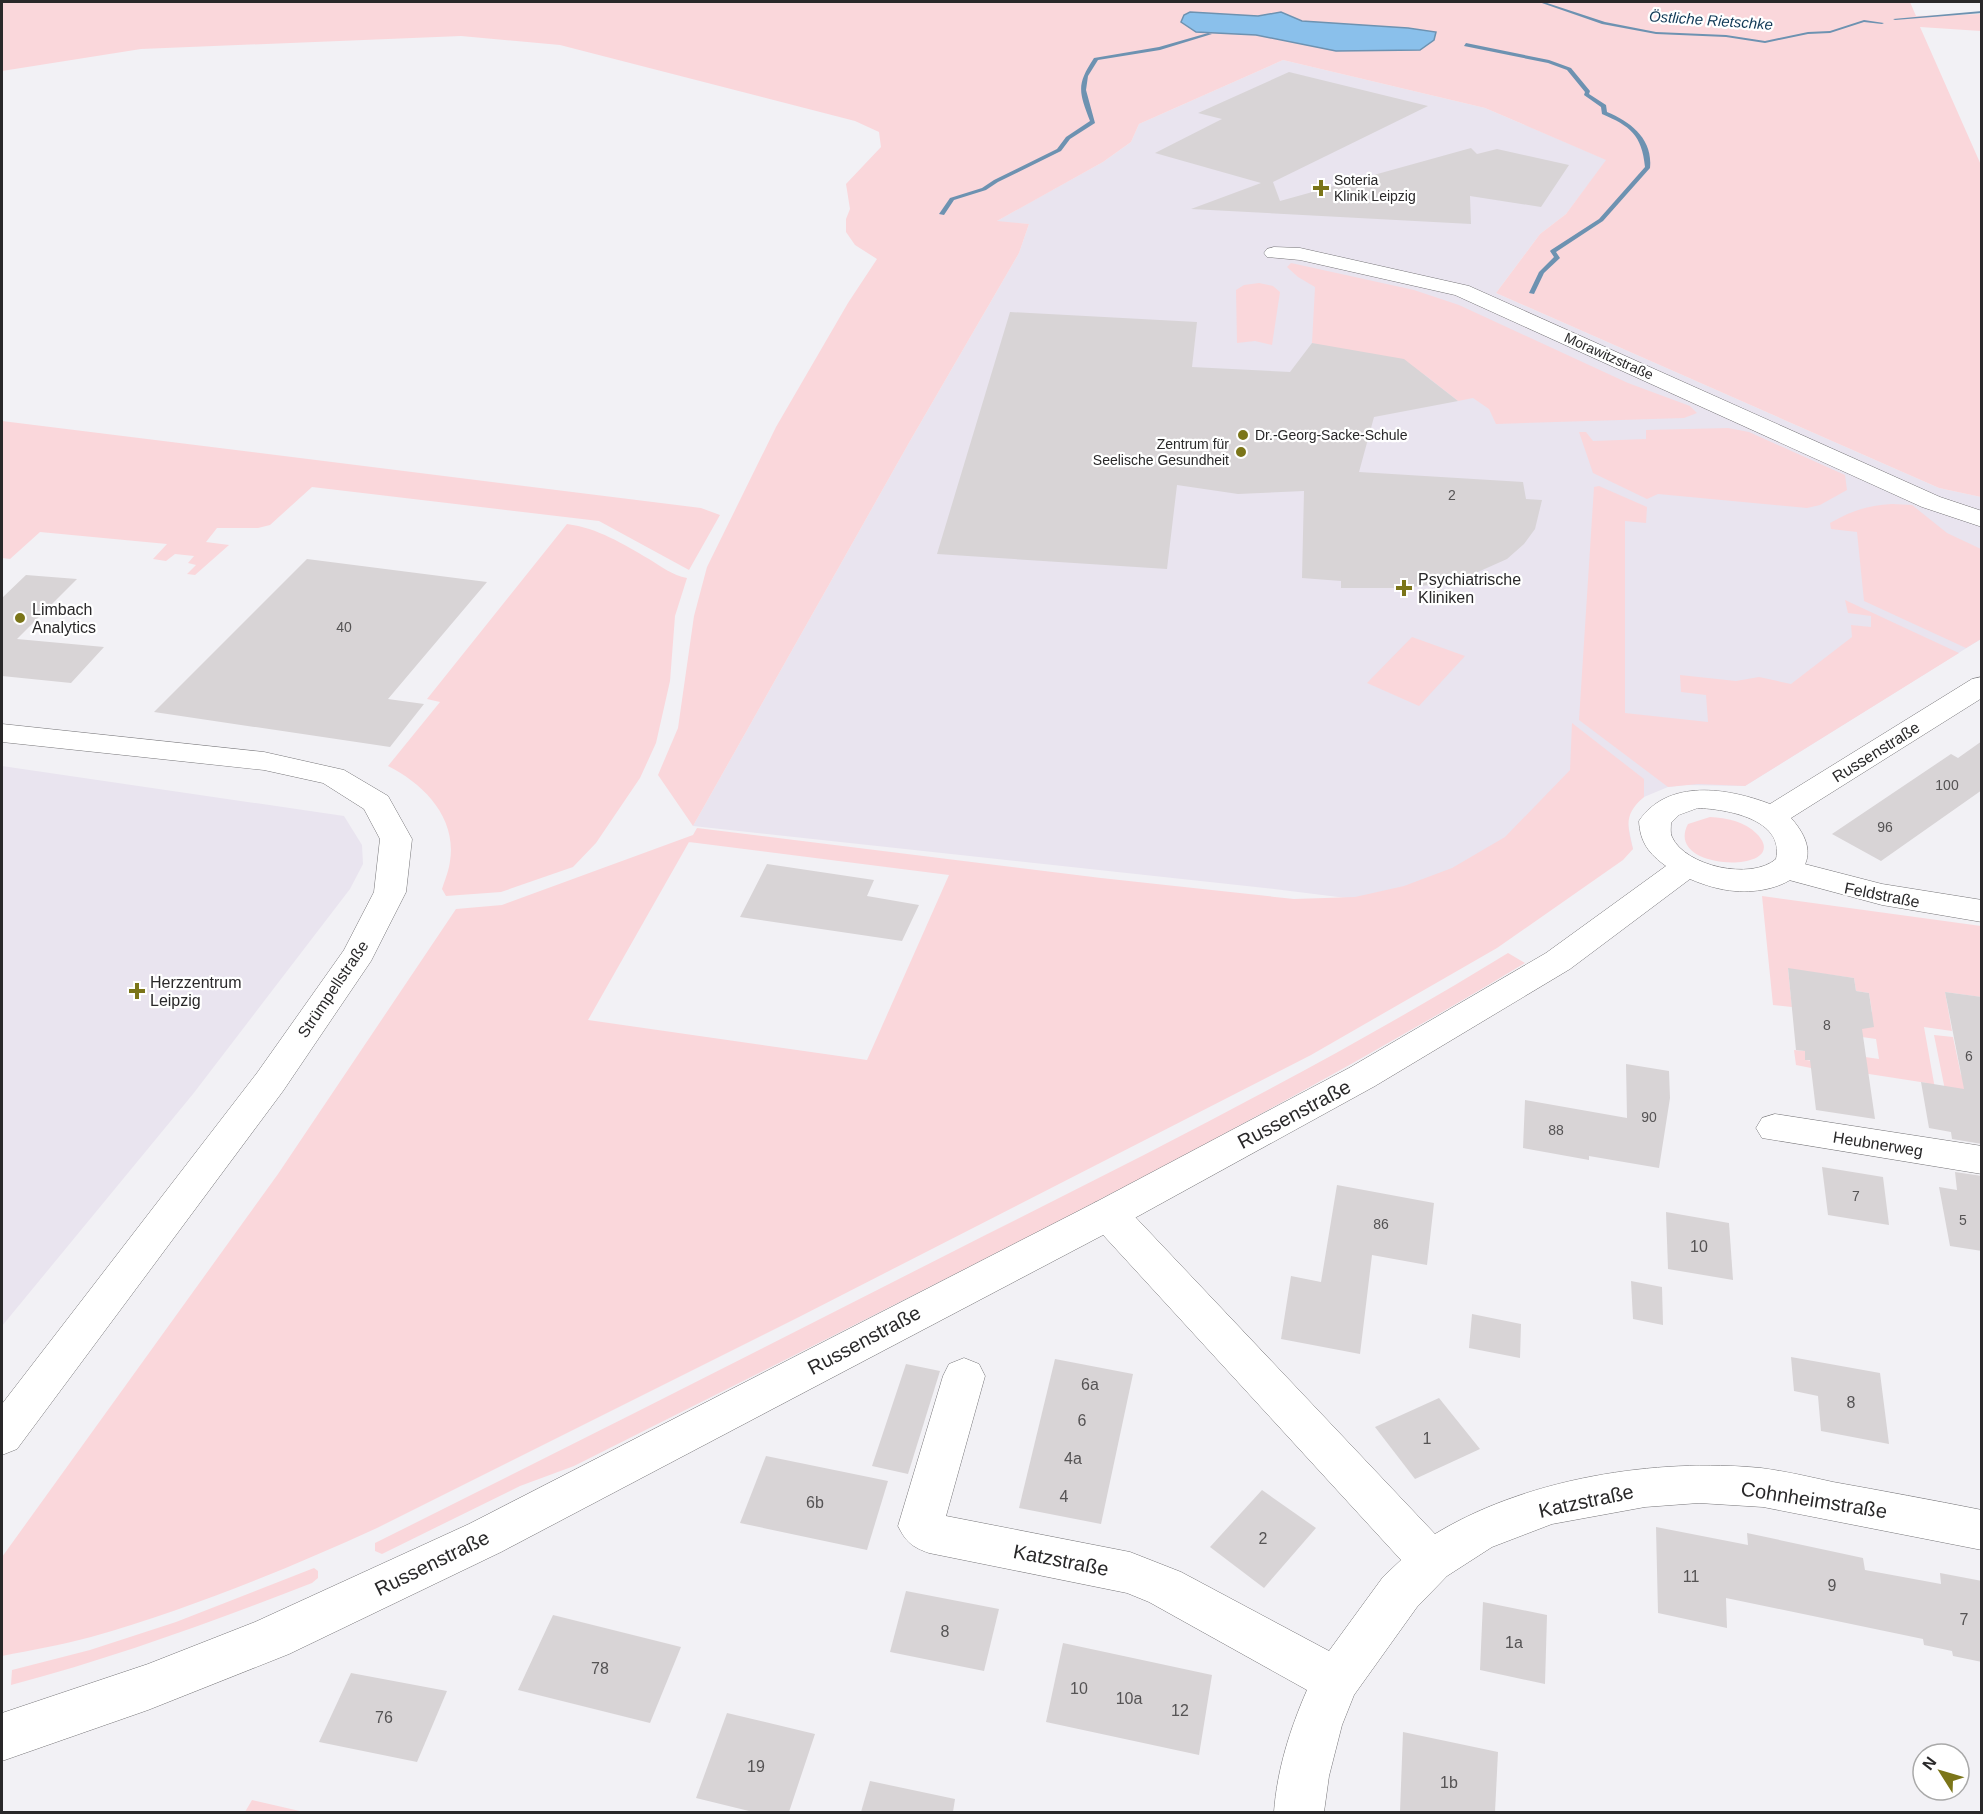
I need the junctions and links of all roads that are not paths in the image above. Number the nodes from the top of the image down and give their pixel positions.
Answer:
1 (1274, 253) dead end
2 (1932, 502) junction
3 (1982, 520) edge
4 (1982, 534) edge
5 (1982, 685) edge
6 (2, 732) edge
7 (1770, 818) junction
8 (1686, 867) junction
9 (1785, 869) junction
10 (1982, 911) edge
11 (1775, 1128) dead end
12 (1982, 1160) edge
13 (1108, 1214) junction
14 (964, 1376) dead end
15 (2, 1436) edge
16 (1645, 1488) joint
17 (1982, 1530) edge
18 (1431, 1561) junction
19 (1336, 1680) junction
20 (2, 1737) edge
21 (1299, 1812) edge

1 - 2 street, Morawitzstraße
2 - 3 street, Morawitzstraße
2 - 4 street, Morawitzstraße
5 - 7 street, Russenstraße
6 - 15 street, Strümpellstraße
7 - 8 street
7 - 9 street
8 - 9 street
8 - 13 street, Russenstraße
9 - 10 street, Feldstraße
11 - 12 street, Heubnerweg
13 - 18 street
13 - 20 street, Russenstraße
14 - 19 street, Katzstraße
16 - 17 street, Cohnheimstraße
16 - 18 street, Katzstraße
18 - 19 street, Katzstraße
19 - 21 street, Katzstraße

